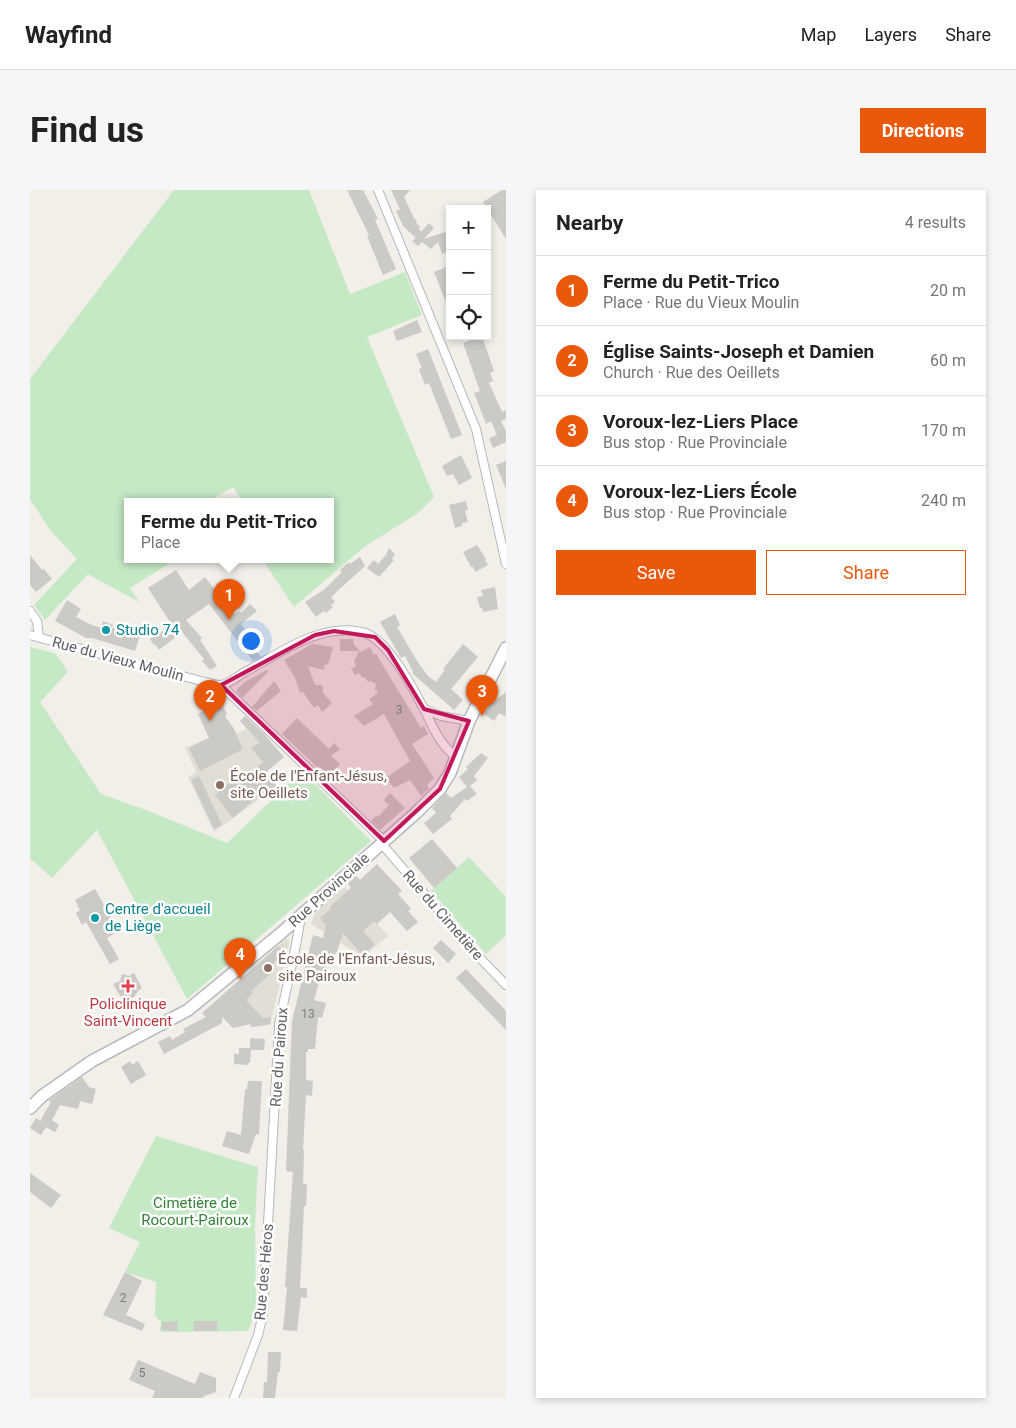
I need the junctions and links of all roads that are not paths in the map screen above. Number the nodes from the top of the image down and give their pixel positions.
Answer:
1 (378, 190) edge
2 (506, 564) edge
3 (30, 611) edge
4 (30, 635) edge
5 (40, 637) junction
6 (506, 648) edge
7 (221, 685) junction
8 (424, 708) junction
9 (469, 721) junction
10 (456, 758) junction
11 (383, 842) junction
12 (301, 914) junction
13 (506, 985) edge
14 (30, 1108) edge
15 (272, 1171) joint
16 (234, 1398) edge

1 - 2 street
3 - 5 street
4 - 5 street, Rue du Vieux Moulin
5 - 7 street, Rue du Vieux Moulin
6 - 9 main road
7 - 8 street
7 - 11 street, Rue du Cimetière
8 - 9 street
8 - 10 street
9 - 10 main road, Rue Provinciale
10 - 11 main road, Rue Provinciale
11 - 12 main road, Rue Provinciale
11 - 13 street, Rue du Cimetière
12 - 14 main road, Rue Provinciale
12 - 15 street, Rue du Pairoux
15 - 16 street, Rue des Héros

